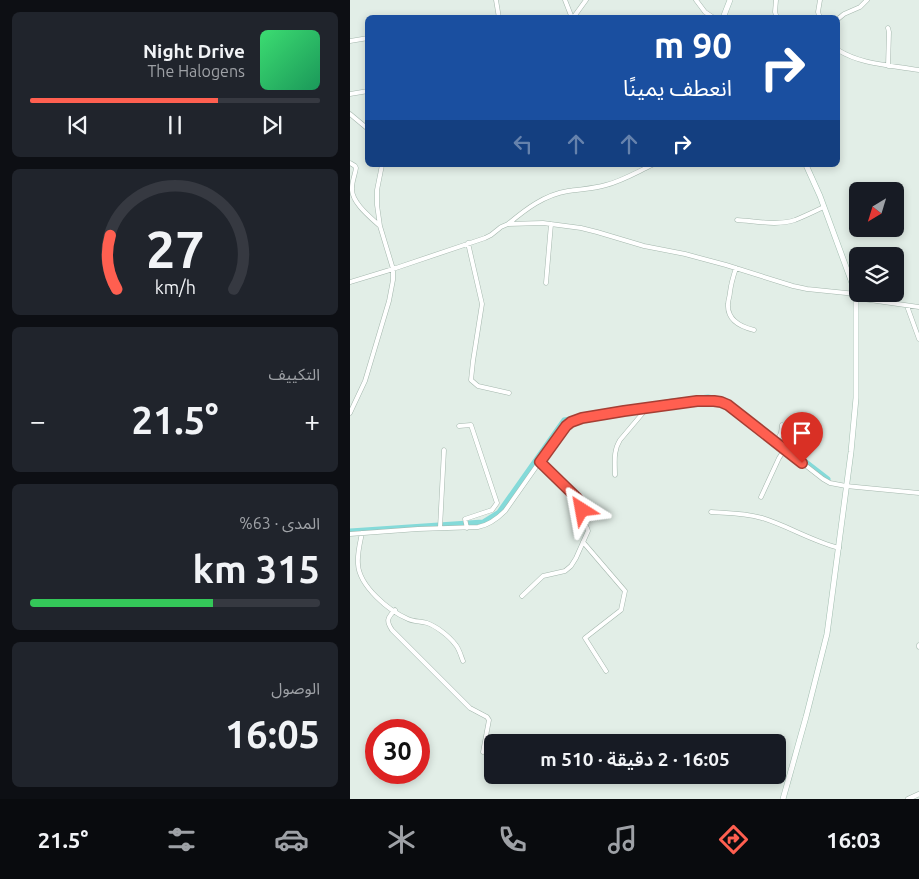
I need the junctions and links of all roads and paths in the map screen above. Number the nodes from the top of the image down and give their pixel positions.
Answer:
1 (496, 0) edge
2 (565, 0) edge
3 (586, 0) edge
4 (696, 0) edge
5 (730, 0) edge
6 (776, 0) edge
7 (820, 0) edge
8 (867, 0) edge
9 (497, 15) edge
10 (572, 15) edge
11 (575, 15) edge
12 (710, 15) edge
13 (724, 15) edge
14 (776, 15) edge
15 (819, 15) edge
16 (840, 18) edge
17 (888, 28) dead end
18 (365, 38) edge
19 (350, 41) edge
20 (840, 51) edge
21 (888, 66) junction
22 (919, 70) edge
23 (365, 92) edge
24 (350, 94) edge
25 (350, 114) edge
26 (365, 126) edge
27 (350, 163) edge
28 (382, 167) edge
29 (648, 167) edge
30 (807, 167) edge
31 (824, 207) junction
32 (737, 220) dead end
33 (508, 224) junction
34 (551, 224) junction
35 (380, 226) junction
36 (468, 243) junction
37 (736, 268) junction
38 (393, 269) junction
39 (849, 277) edge
40 (350, 282) edge
41 (546, 283) dead end
42 (849, 295) edge
43 (856, 302) edge
44 (886, 302) edge
45 (906, 306) junction
46 (919, 307) edge
47 (754, 330) dead end
48 (919, 339) edge
49 (509, 393) dead end
50 (647, 408) junction
51 (350, 413) edge
52 (782, 425) dead end
53 (459, 426) dead end
54 (776, 443) junction
55 (784, 449) junction
56 (444, 450) dead end
57 (540, 462) junction
58 (615, 475) dead end
59 (846, 486) junction
60 (919, 493) edge
61 (761, 498) dead end
62 (711, 512) dead end
63 (440, 528) junction
64 (467, 528) junction
65 (362, 533) junction
66 (350, 534) edge
67 (583, 542) junction
68 (839, 548) junction
69 (522, 596) dead end
70 (395, 610) junction
71 (463, 661) dead end
72 (606, 671) dead end
73 (483, 752) dead end
74 (919, 794) edge
75 (783, 799) edge
76 (908, 799) edge

1 - 9 street
2 - 10 street
3 - 11 street
4 - 12 street
5 - 13 main road
6 - 14 street
7 - 15 street
8 - 16 street
17 - 21 street
18 - 19 street
20 - 21 street
21 - 22 street
23 - 24 street
25 - 26 street
27 - 35 street
28 - 35 street
29 - 33 street
30 - 31 main road
31 - 32 street
31 - 39 main road
33 - 34 street
33 - 36 street
34 - 37 street
34 - 41 street
35 - 38 street
36 - 38 street
36 - 49 street
37 - 42 street
37 - 47 street
38 - 40 street
38 - 51 street
43 - 59 main road
44 - 45 street
45 - 46 street
45 - 48 street
50 - 54 street
50 - 57 street
50 - 58 street
52 - 54 street
53 - 64 street
54 - 55 street
55 - 59 street
55 - 61 street
56 - 63 street
57 - 64 street
57 - 67 street
59 - 60 street
59 - 68 main road
62 - 68 street
63 - 64 street
63 - 65 street
65 - 66 street
65 - 70 street
67 - 69 street
67 - 72 street
68 - 75 main road
70 - 71 street
70 - 73 street
74 - 76 street

